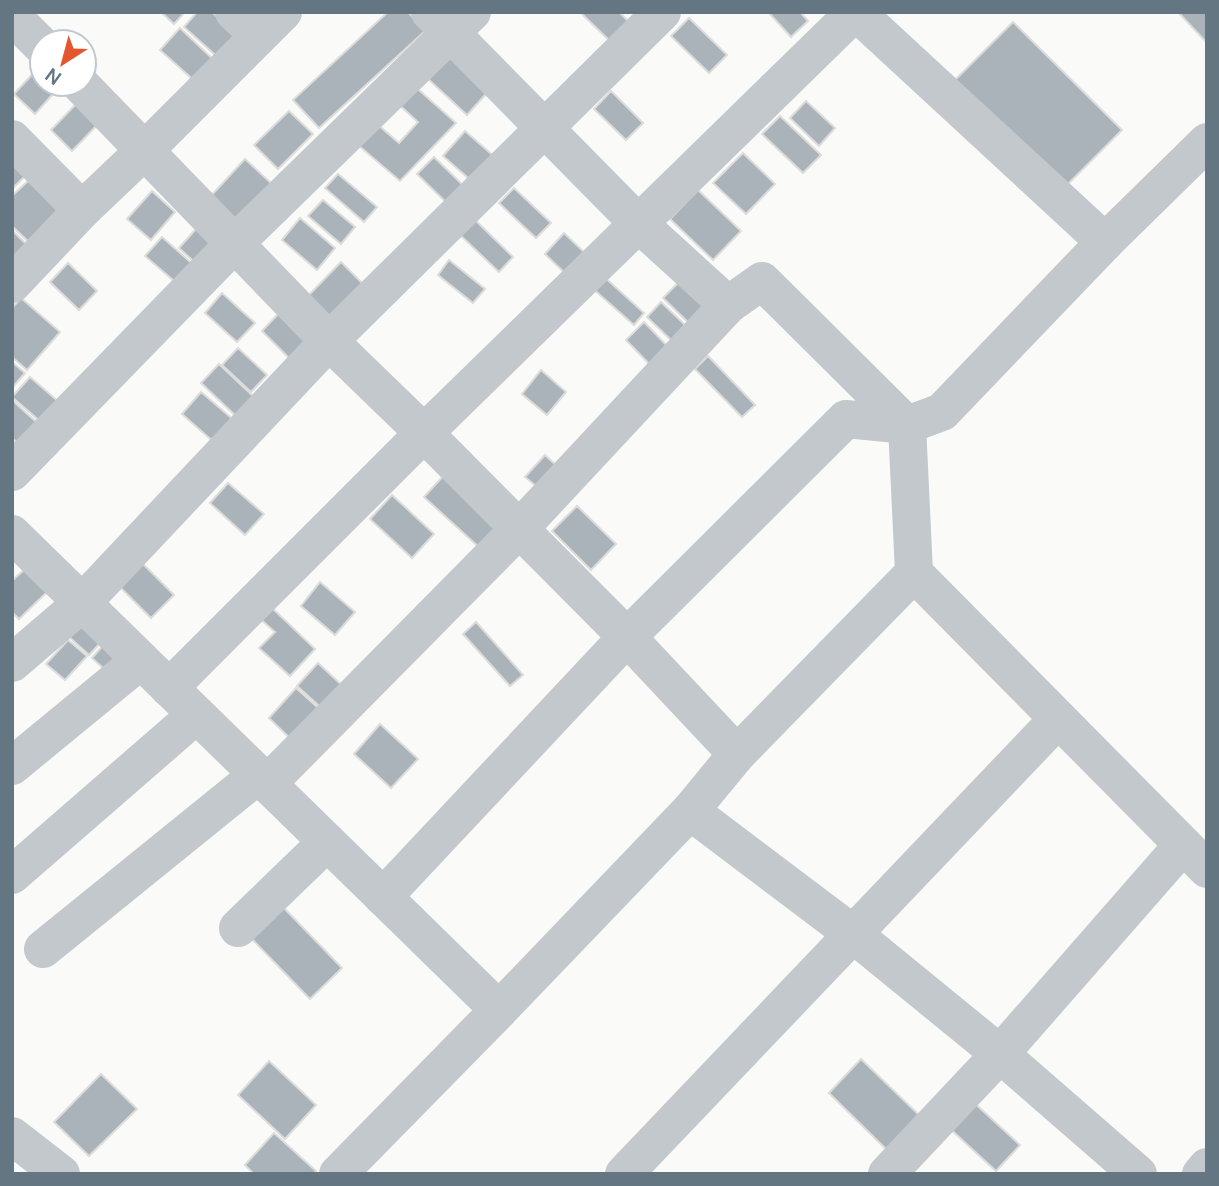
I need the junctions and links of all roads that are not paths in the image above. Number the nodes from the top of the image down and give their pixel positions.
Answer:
1 (662, 12) edge
2 (855, 12) edge
3 (12, 16) edge
4 (451, 19) edge
5 (259, 20) edge
6 (28, 32) edge
7 (94, 98) edge
8 (544, 129) junction
9 (12, 139) edge
10 (1207, 142) edge
11 (145, 150) junction
12 (82, 210) junction
13 (638, 223) junction
14 (1105, 242) junction
15 (234, 244) junction
16 (12, 284) edge
17 (728, 305) junction
18 (330, 341) junction
19 (907, 425) junction
20 (424, 433) junction
21 (12, 472) edge
22 (520, 527) junction
23 (12, 534) edge
24 (914, 573) junction
25 (82, 603) junction
26 (628, 636) junction
27 (141, 660) junction
28 (12, 663) edge
29 (169, 688) junction
30 (196, 715) junction
31 (1058, 719) junction
32 (737, 754) junction
33 (12, 766) edge
34 (263, 780) junction
35 (690, 811) junction
36 (327, 842) junction
37 (1195, 857) edge
38 (12, 875) edge
39 (383, 897) junction
40 (239, 928) dead end
41 (853, 934) junction
42 (43, 949) dead end
43 (499, 1010) junction
44 (1000, 1054) junction
45 (14, 1142) edge
46 (1207, 1167) edge
47 (61, 1174) edge
48 (338, 1174) edge
49 (624, 1174) edge
50 (887, 1174) edge
51 (1138, 1174) edge
52 (1201, 1174) edge

1 - 8 street
2 - 13 street
2 - 14 street
3 - 6 street
4 - 8 street
4 - 15 street
5 - 11 street
7 - 11 street
8 - 13 street
8 - 18 street
9 - 12 street
10 - 14 street
11 - 12 street
11 - 15 street
12 - 16 street
13 - 17 street
13 - 20 street
14 - 19 street
15 - 18 street
15 - 21 street
17 - 19 street
17 - 22 street
18 - 20 street
18 - 25 street
19 - 24 street
19 - 26 street
20 - 22 street
20 - 29 street
22 - 26 street
22 - 34 street
23 - 25 street
24 - 31 street
24 - 32 street
25 - 27 street
25 - 28 street
26 - 32 street
26 - 39 street
27 - 29 street
27 - 33 street
29 - 30 street
30 - 34 street
30 - 38 street
31 - 37 street
31 - 41 street
32 - 35 street
34 - 36 street
34 - 42 street
35 - 41 street
35 - 43 street
36 - 39 street
36 - 40 street
37 - 44 street
39 - 43 street
41 - 44 street
41 - 49 street
43 - 48 street
44 - 50 street
44 - 51 street
45 - 47 street
46 - 52 street

